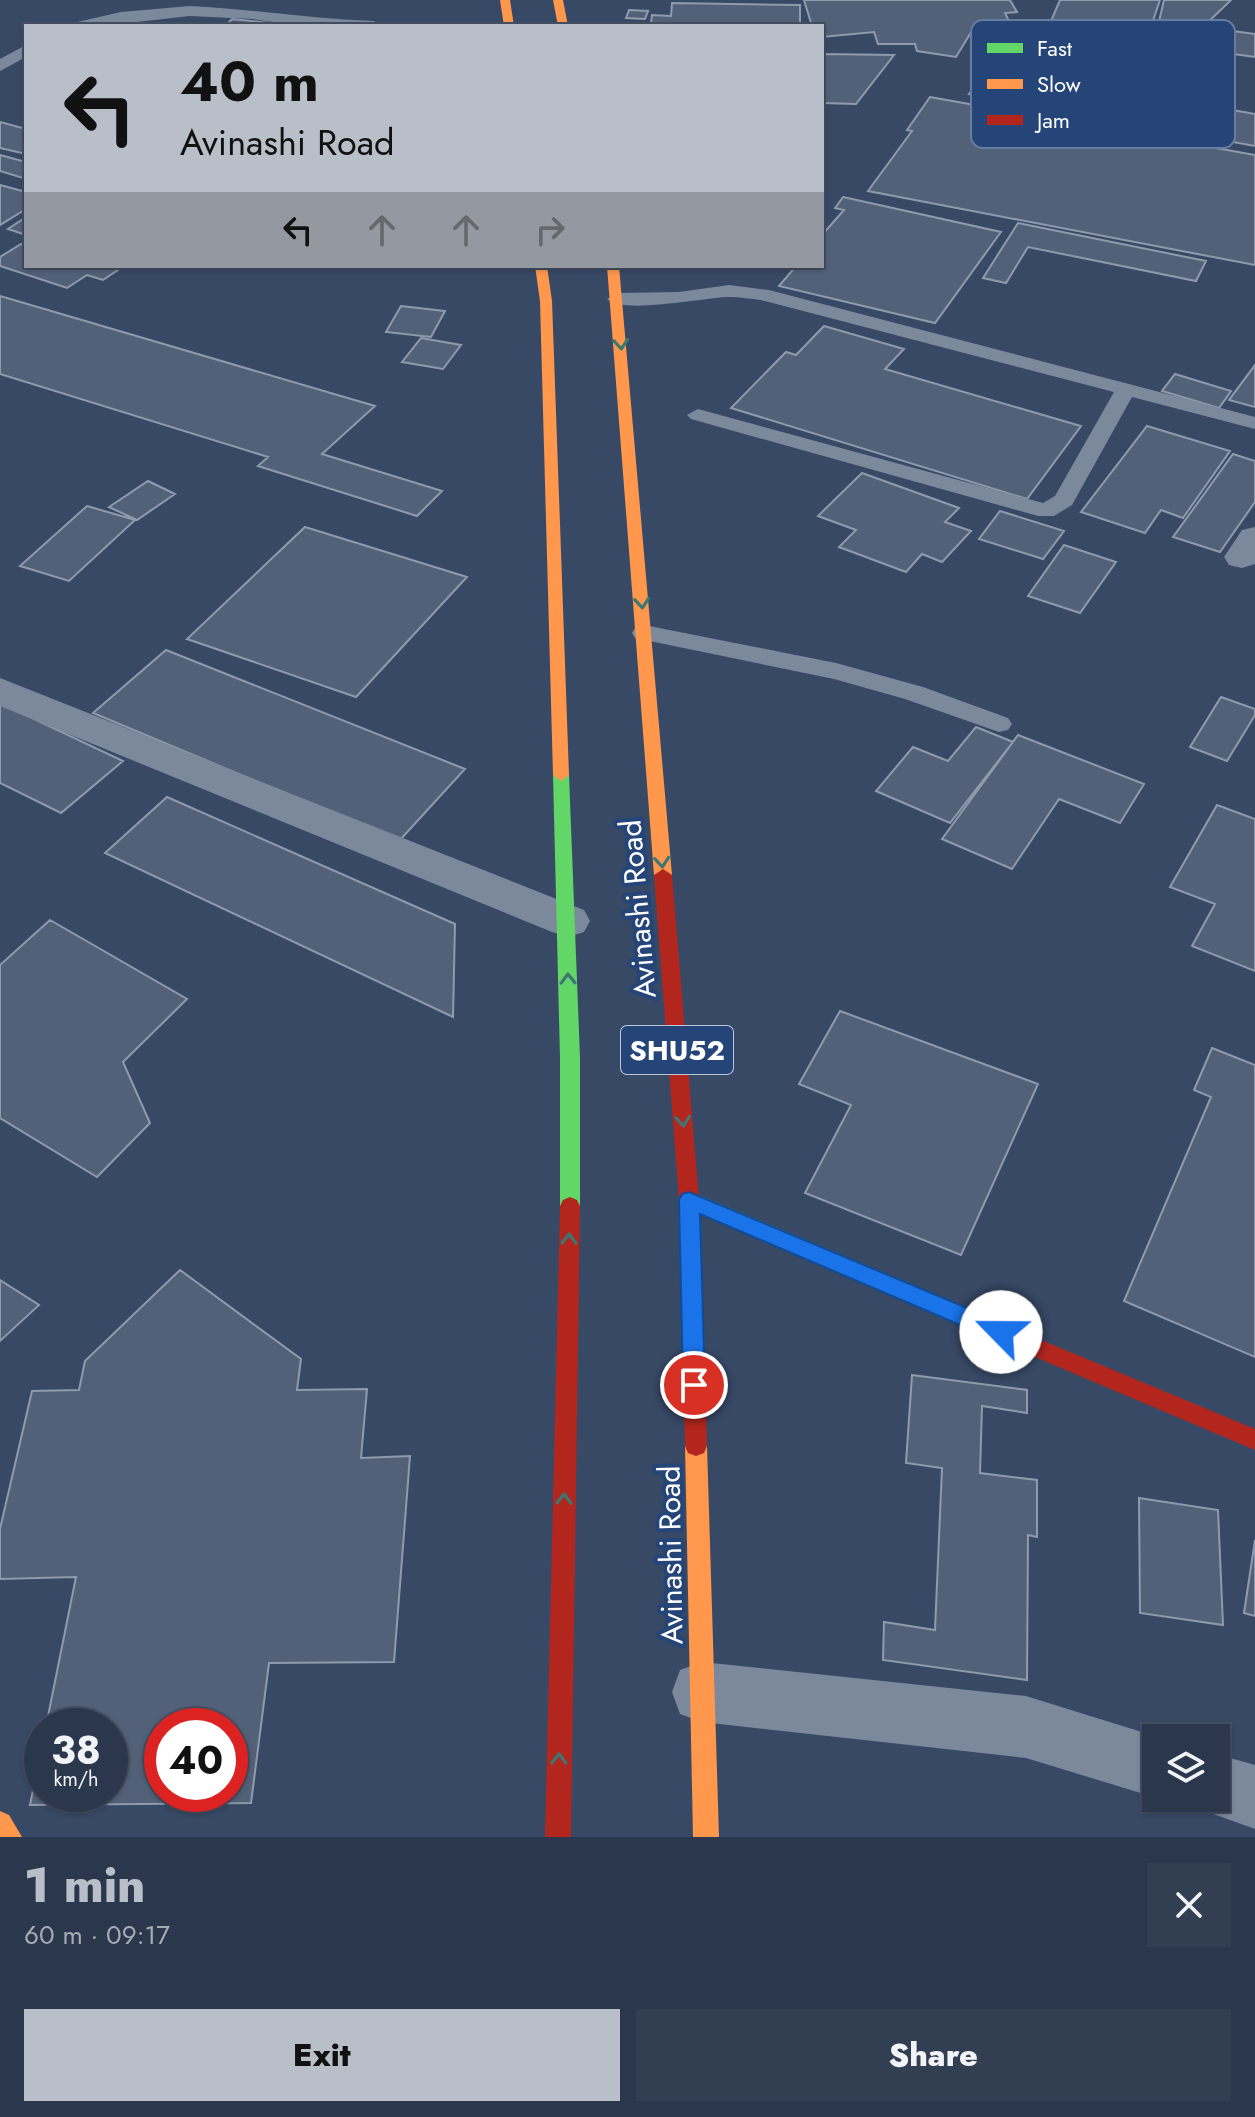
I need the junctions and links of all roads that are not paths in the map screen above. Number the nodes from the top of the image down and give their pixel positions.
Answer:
1 (503, 0) edge
2 (558, 0) edge
3 (88, 24) edge
4 (349, 24) edge
5 (509, 24) edge
6 (563, 24) edge
7 (24, 51) edge
8 (0, 66) edge
9 (541, 268) edge
10 (613, 268) edge
11 (617, 299) junction
12 (1126, 389) junction
13 (698, 415) dead end
14 (1255, 423) edge
15 (644, 633) junction
16 (0, 691) edge
17 (999, 724) dead end
18 (568, 921) junction
19 (689, 1200) junction
20 (1255, 1440) edge
21 (702, 1692) junction
22 (1142, 1763) edge
23 (1230, 1789) edge
24 (1255, 1797) edge
25 (0, 1824) edge
26 (9, 1837) edge
27 (558, 1837) edge
28 (706, 1837) edge

1 - 5 main road
2 - 6 main road
3 - 4 lane
7 - 8 lane
9 - 18 main road
10 - 11 main road, Avinashi Road / SHU52
11 - 12 lane
11 -> 15 main road, Avinashi Road / SHU52
12 - 13 lane
12 - 14 lane
15 - 17 lane
15 -> 19 main road, Avinashi Road / SHU52
16 - 18 street
27 -> 18 main road
19 - 20 main road
19 - 21 main road, Avinashi Road / SHU52
21 - 22 street
21 - 28 main road, Avinashi Road / SHU52
23 - 24 street
25 - 26 main road

